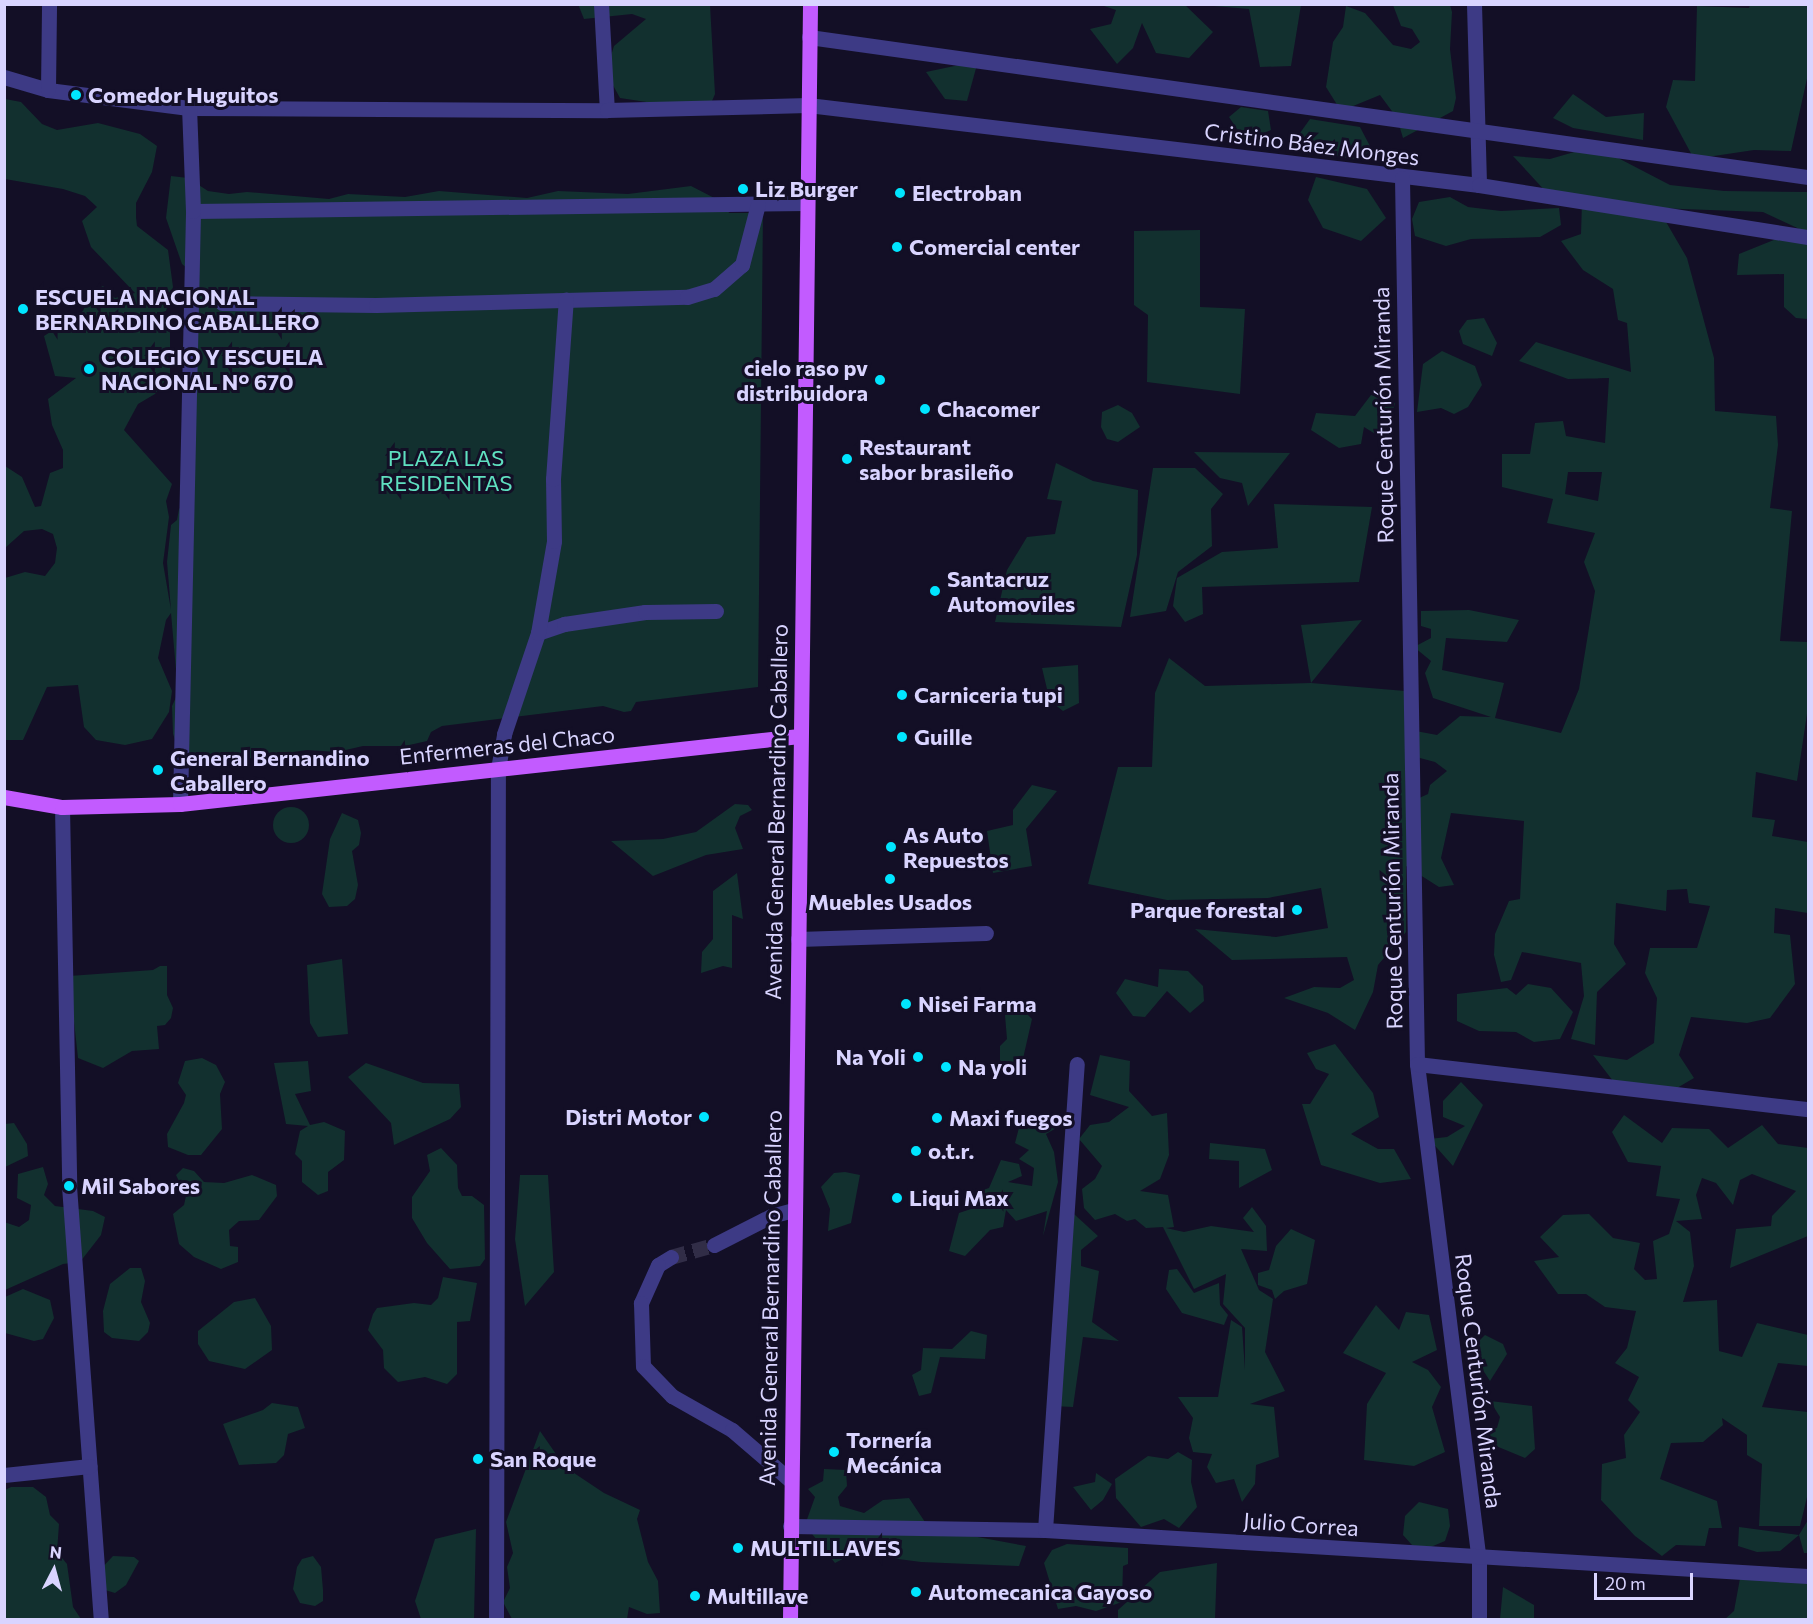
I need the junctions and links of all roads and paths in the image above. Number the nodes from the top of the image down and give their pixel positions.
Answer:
1 (49, 4) edge
2 (601, 4) edge
3 (810, 4) edge
4 (1474, 4) edge
5 (809, 37) junction
6 (4, 77) edge
7 (48, 90) junction
8 (808, 105) junction
9 (189, 108) junction
10 (607, 110) junction
11 (1478, 130) junction
12 (1809, 177) edge
13 (1402, 178) junction
14 (1479, 185) junction
15 (807, 203) junction
16 (758, 204) junction
17 (193, 211) junction
18 (1809, 237) edge
19 (566, 299) junction
20 (222, 303) dead end
21 (717, 611) dead end
22 (538, 633) junction
23 (799, 736) junction
24 (498, 769) junction
25 (4, 797) edge
26 (180, 804) junction
27 (62, 807) junction
28 (986, 933) dead end
29 (798, 939) junction
30 (1077, 1064) dead end
31 (1417, 1064) junction
32 (1809, 1108) edge
33 (793, 1210) junction
34 (714, 1245) tunnel mouth
35 (671, 1257) tunnel mouth
36 (90, 1466) junction
37 (4, 1475) edge
38 (790, 1481) junction
39 (790, 1526) junction
40 (1046, 1530) junction
41 (1479, 1559) junction
42 (1809, 1576) edge
43 (101, 1620) edge
44 (496, 1620) edge
45 (790, 1620) edge
46 (1479, 1620) edge

1 - 7 street
2 - 10 street
3 - 5 main road, Avenida General Bernardino Caballero
4 - 11 street
5 - 8 main road, Avenida General Bernardino Caballero
5 - 11 street, Cristino Báez Monges
6 - 7 street, Cristino Báez Monges
7 - 9 street, Cristino Báez Monges
8 - 10 street, Cristino Báez Monges
8 - 13 street, Cristino Báez Monges
8 - 15 main road, Avenida General Bernardino Caballero
9 - 10 street, Cristino Báez Monges
9 - 17 street
11 - 12 street, Cristino Báez Monges
11 - 14 street
13 - 14 street, Cristino Báez Monges
13 - 31 street, Roque Centurión Miranda
14 - 18 street, Cristino Báez Monges
15 - 16 street
15 - 23 main road, Avenida General Bernardino Caballero
16 - 17 street
16 - 19 street
17 - 26 street
19 - 20 street
19 - 22 street
21 - 22 street
22 - 24 street
23 - 24 main road, Enfermeras del Chaco
23 - 29 main road, Avenida General Bernardino Caballero
24 - 26 main road, Enfermeras del Chaco
24 - 44 street
25 - 27 main road, Enfermeras del Chaco
26 - 27 main road, Enfermeras del Chaco
27 - 36 street
28 - 29 street
29 - 33 main road, Avenida General Bernardino Caballero
30 - 40 street
31 - 32 street
31 - 41 street, Roque Centurión Miranda
33 - 34 street
33 - 38 main road, Avenida General Bernardino Caballero
35 - 38 street
36 - 37 street
36 - 43 street
38 - 39 main road, Avenida General Bernardino Caballero
39 - 40 street, Julio Correa
39 - 45 main road, Avenida General Bernardino Caballero
40 - 41 street, Julio Correa
41 - 42 street, Julio Correa
41 - 46 street, Roque Centurión Miranda

